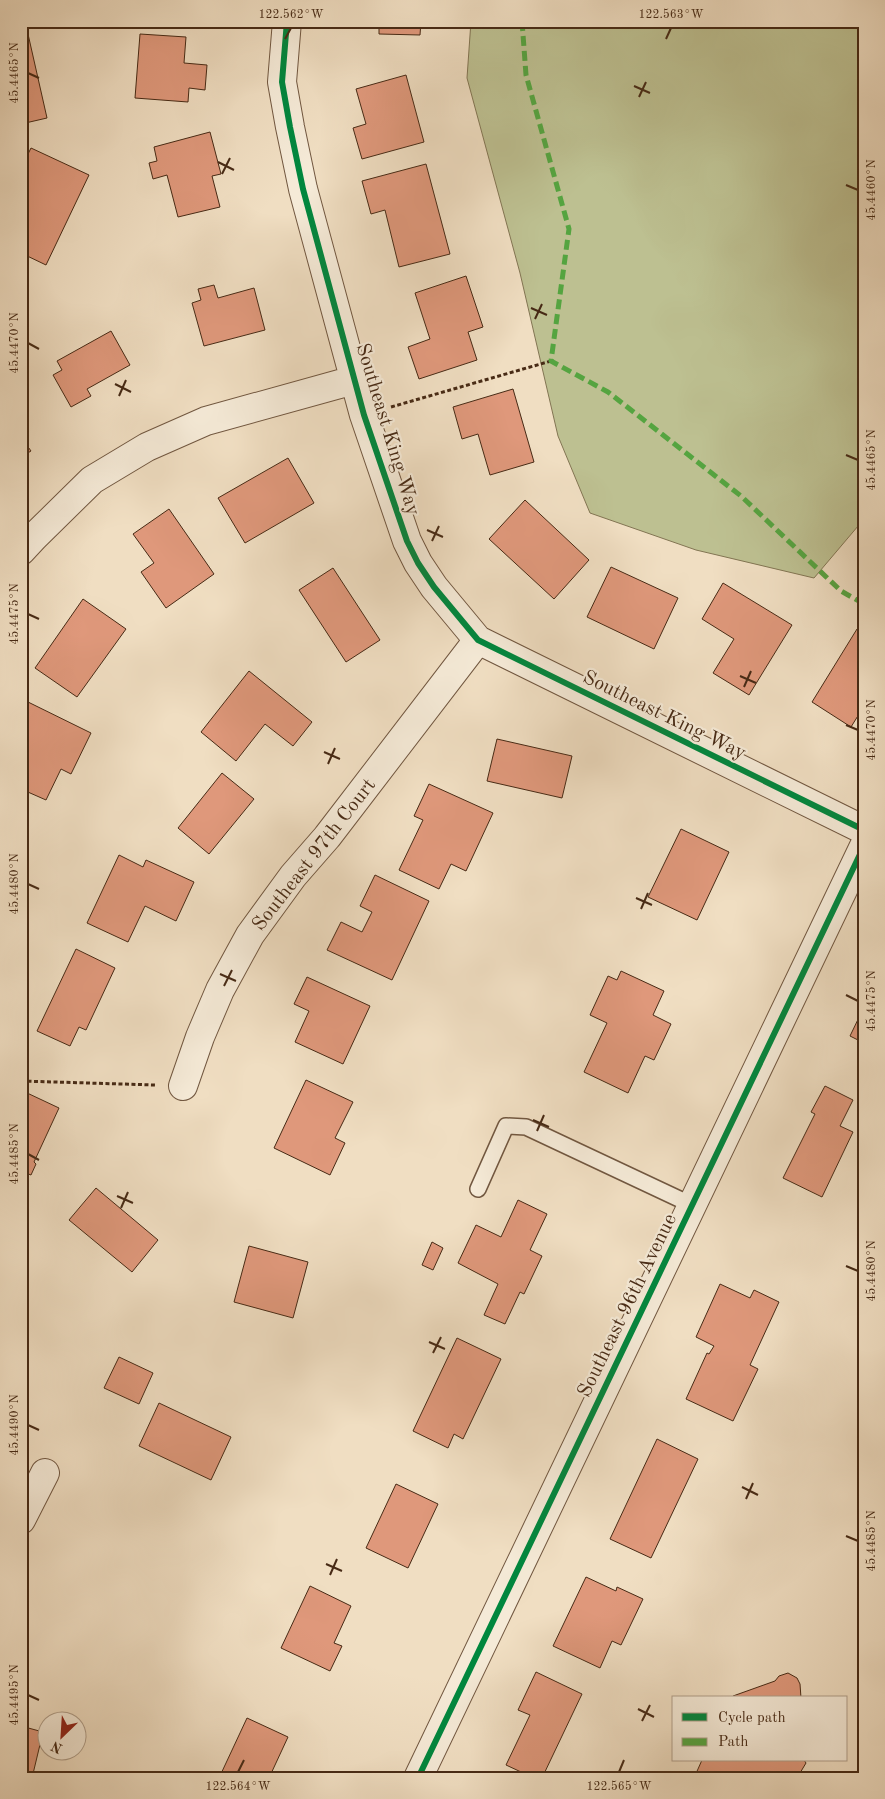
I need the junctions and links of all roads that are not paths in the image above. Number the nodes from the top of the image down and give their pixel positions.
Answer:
1 (287, 21) edge
2 (354, 380) junction
3 (21, 552) edge
4 (478, 640) junction
5 (864, 830) edge
6 (864, 846) edge
7 (183, 1086) road end
8 (478, 1189) dead end
9 (692, 1205) junction
10 (44, 1472) dead end
11 (21, 1520) edge
12 (418, 1778) edge

1 - 2 street, Southeast King Way
2 - 3 street
2 - 4 street, Southeast King Way
4 - 5 street, Southeast King Way
4 - 7 street, Southeast 97th Court
6 - 9 street, Southeast 96th Avenue
8 - 9 lane
9 - 12 street, Southeast 96th Avenue
10 - 11 street

